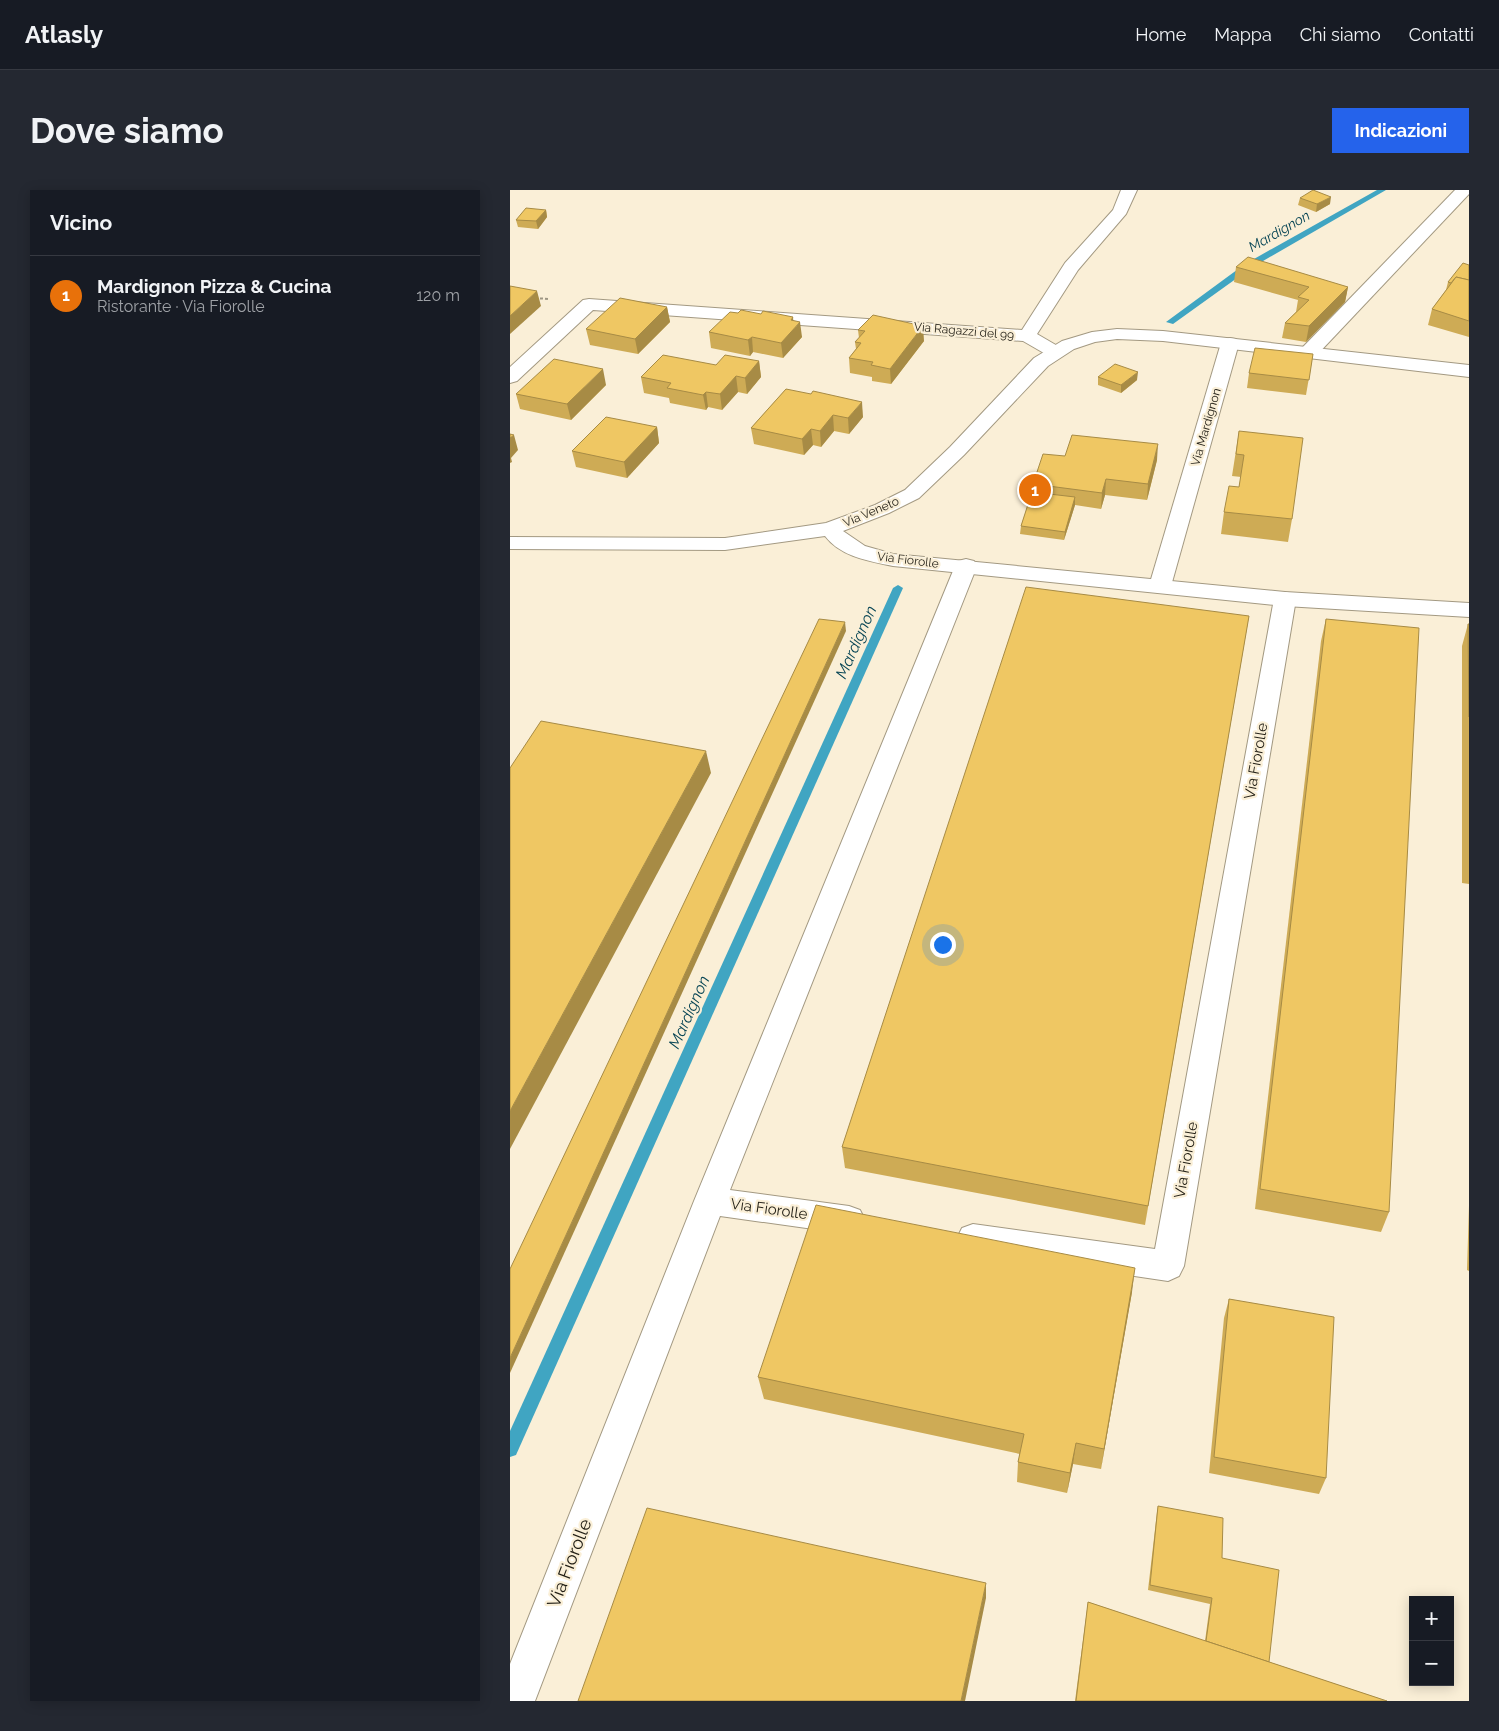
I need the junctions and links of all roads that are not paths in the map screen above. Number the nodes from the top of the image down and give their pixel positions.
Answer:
1 (1129, 190) edge
2 (1464, 190) edge
3 (1027, 336) junction
4 (1230, 343) junction
5 (1054, 352) junction
6 (1307, 354) junction
7 (1469, 371) edge
8 (510, 376) edge
9 (830, 529) junction
10 (510, 543) edge
11 (966, 566) junction
12 (1160, 586) junction
13 (1285, 599) junction
14 (1469, 610) edge
15 (710, 1201) junction
16 (876, 1224) edge
17 (944, 1234) edge
18 (515, 1701) edge

1 - 3 street, Via Ragazzi del 99
2 - 6 street
3 - 5 street, Via Ragazzi del 99
3 - 8 street, Via Ragazzi del 99
4 - 5 street, Via Veneto
4 - 6 street
4 - 12 street, Via Mardignon
5 - 9 street, Via Veneto
6 - 7 street
9 - 10 street, Via Veneto
9 - 11 street, Via Fiorolle
11 - 12 street, Via Fiorolle
11 - 15 street, Via Fiorolle
12 - 13 street, Via Fiorolle
13 - 14 street, Via Fiorolle
13 - 17 street, Via Fiorolle
15 - 16 street, Via Fiorolle
15 - 18 street, Via Fiorolle

